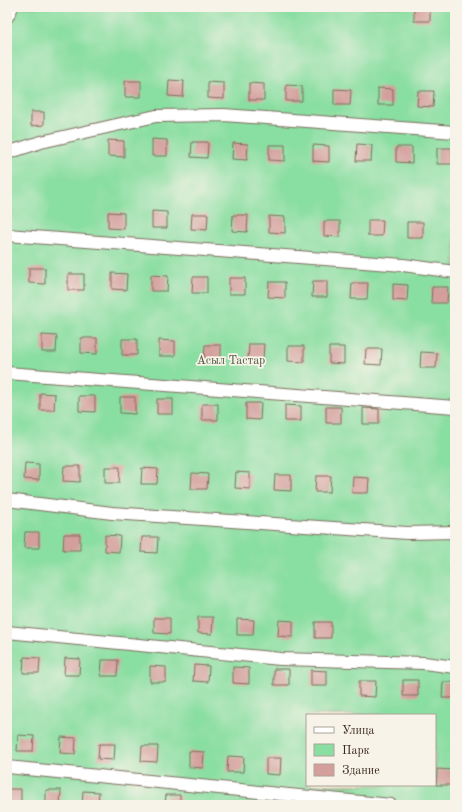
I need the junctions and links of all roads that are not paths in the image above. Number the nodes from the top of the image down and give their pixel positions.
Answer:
1 (455, 132) edge
2 (7, 153) edge
3 (7, 235) edge
4 (455, 272) edge
5 (7, 373) edge
6 (455, 407) edge
7 (7, 500) edge
8 (455, 532) edge
9 (7, 632) edge
10 (455, 667) edge
11 (7, 767) edge
12 (391, 805) edge

1 - 2 street
3 - 4 street
5 - 6 street
7 - 8 street
9 - 10 street
11 - 12 street

